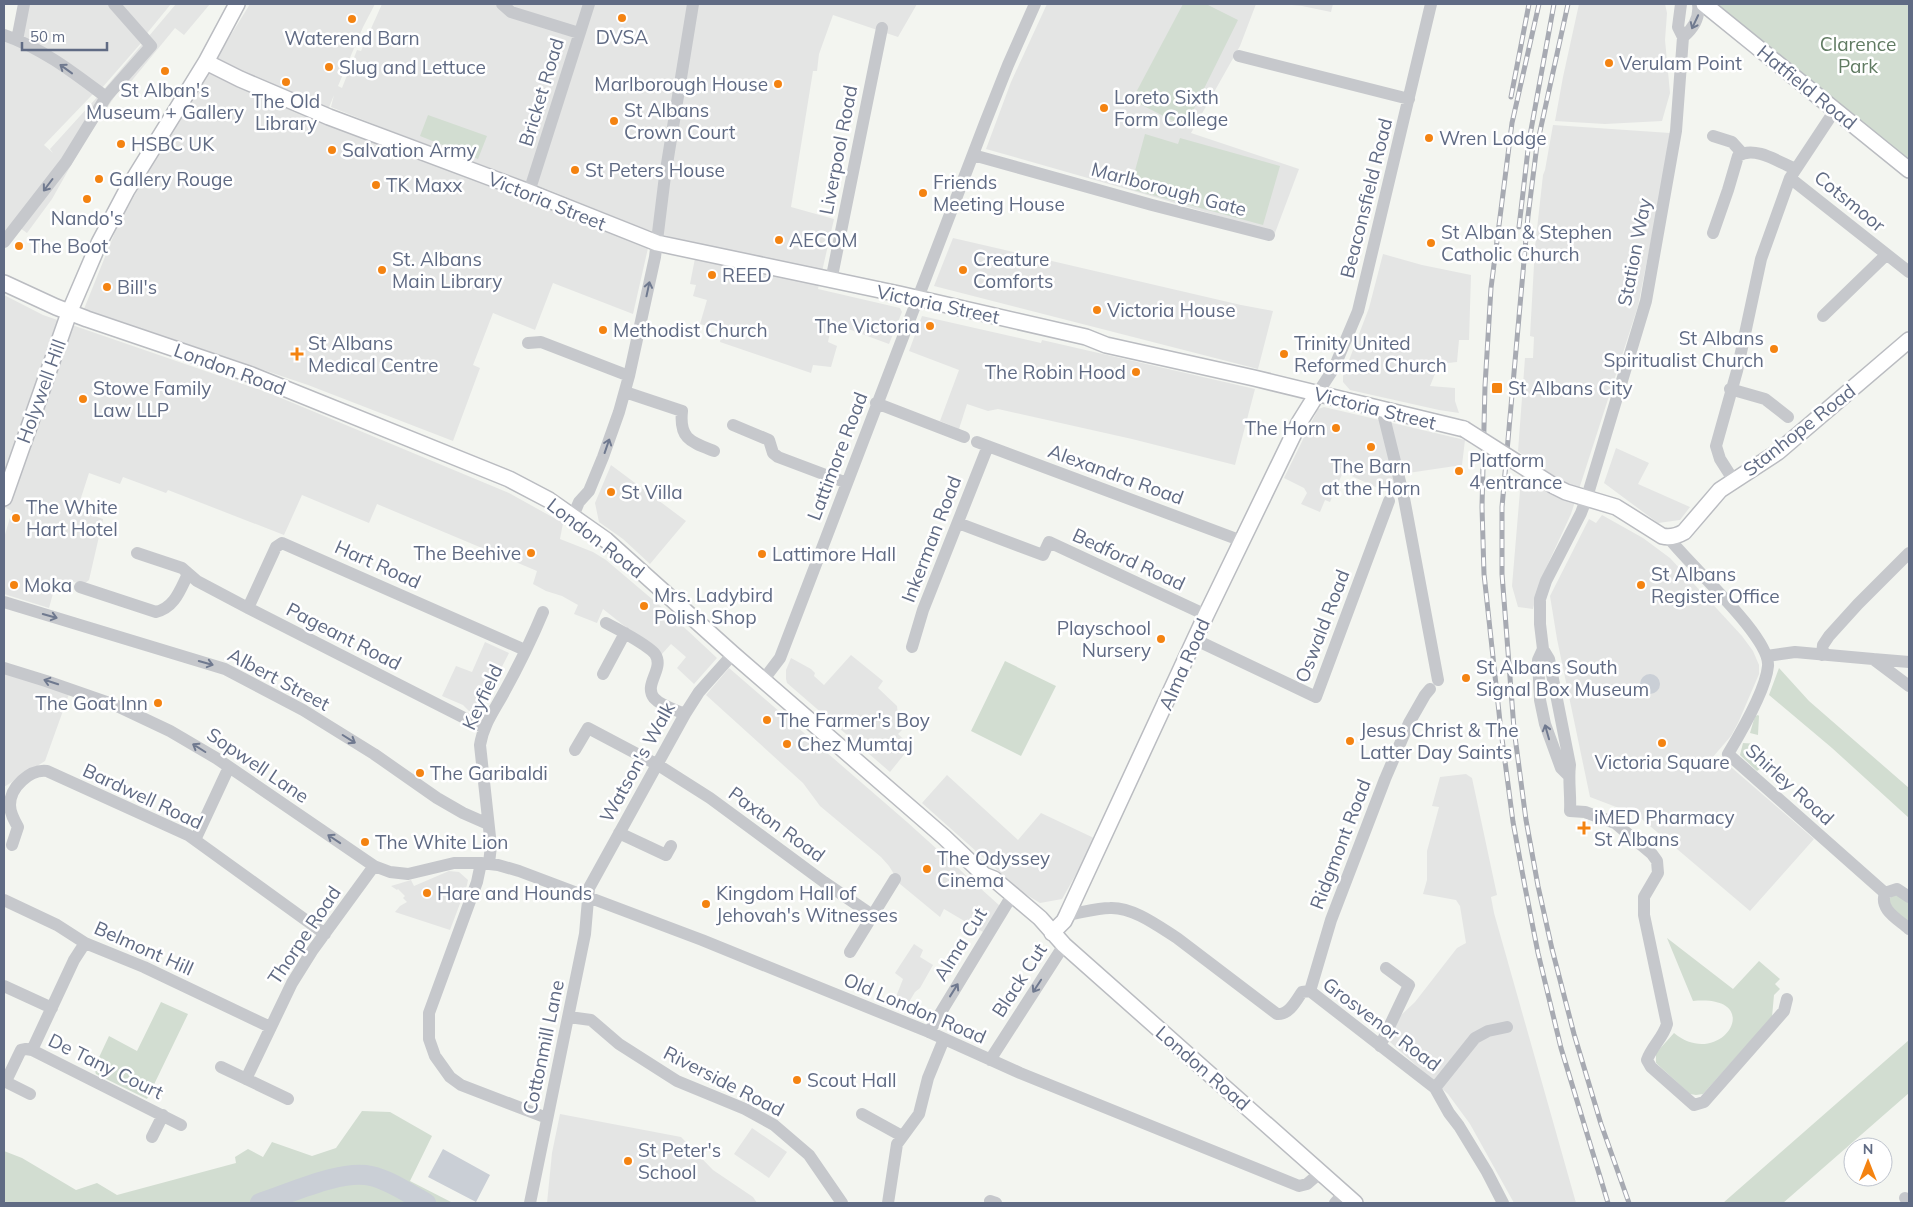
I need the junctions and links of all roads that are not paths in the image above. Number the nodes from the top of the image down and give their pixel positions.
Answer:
1 (24, 4) edge
2 (114, 4) edge
3 (236, 4) edge
4 (502, 4) edge
5 (588, 4) edge
6 (692, 4) edge
7 (1036, 4) edge
8 (1431, 4) edge
9 (1681, 4) edge
10 (1698, 4) edge
11 (1704, 4) edge
12 (882, 28) dead end
13 (580, 33) junction
14 (4, 35) edge
15 (1683, 37) junction
16 (17, 40) junction
17 (1239, 56) dead end
18 (206, 62) junction
19 (106, 97) junction
20 (1409, 99) junction
21 (1836, 110) junction
22 (1713, 136) dead end
23 (1742, 152) junction
24 (973, 155) junction
25 (1909, 170) edge
26 (1793, 173) junction
27 (529, 192) junction
28 (1713, 233) dead end
29 (1269, 235) dead end
30 (4, 242) edge
31 (657, 243) junction
32 (1886, 255) junction
33 (1909, 272) edge
34 (831, 280) junction
35 (4, 283) edge
36 (918, 299) junction
37 (69, 313) junction
38 (1823, 316) dead end
39 (1909, 340) edge
40 (528, 342) dead end
41 (629, 376) junction
42 (1730, 389) junction
43 (625, 392) junction
44 (1317, 394) junction
45 (876, 403) junction
46 (1382, 409) junction
47 (1788, 417) dead end
48 (733, 425) dead end
49 (964, 437) dead end
50 (983, 444) joint
51 (714, 451) dead end
52 (1734, 481) junction
53 (847, 483) junction
54 (4, 498) edge
55 (1587, 498) junction
56 (1389, 502) dead end
57 (573, 516) junction
58 (958, 523) junction
59 (1668, 537) junction
60 (1242, 541) junction
61 (137, 553) dead end
62 (1909, 553) edge
63 (188, 574) junction
64 (80, 587) dead end
65 (4, 602) edge
66 (248, 608) junction
67 (543, 612) dead end
68 (1206, 616) junction
69 (606, 623) dead end
70 (625, 632) junction
71 (1196, 640) junction
72 (912, 646) dead end
73 (525, 650) junction
74 (733, 654) junction
75 (1822, 655) junction
76 (1767, 656) junction
77 (1872, 659) junction
78 (1909, 662) edge
79 (4, 668) edge
80 (603, 674) dead end
81 (764, 679) junction
82 (1909, 686) edge
83 (685, 714) junction
84 (484, 728) junction
85 (575, 750) dead end
86 (658, 765) junction
87 (229, 767) junction
88 (488, 824) junction
89 (620, 833) junction
90 (195, 840) junction
91 (12, 845) dead end
92 (671, 846) dead end
93 (485, 863) junction
94 (374, 866) junction
95 (984, 875) junction
96 (895, 879) dead end
97 (1886, 892) junction
98 (590, 897) junction
99 (1909, 897) edge
100 (4, 900) edge
101 (1008, 902) junction
102 (872, 914) junction
103 (1067, 915) junction
104 (1909, 929) edge
105 (1052, 933) junction
106 (325, 934) junction
107 (85, 943) junction
108 (1064, 945) junction
109 (850, 952) dead end
110 (1386, 968) dead end
111 (4, 986) edge
112 (1310, 991) junction
113 (1787, 999) dead end
114 (52, 1008) junction
115 (569, 1018) junction
116 (270, 1027) junction
117 (1507, 1027) dead end
118 (929, 1032) junction
119 (944, 1040) junction
120 (1380, 1046) junction
121 (32, 1050) junction
122 (990, 1060) junction
123 (221, 1067) dead end
124 (246, 1079) junction
125 (1435, 1088) junction
126 (30, 1094) dead end
127 (288, 1099) dead end
128 (862, 1114) dead end
129 (163, 1115) junction
130 (547, 1118) junction
131 (181, 1125) dead end
132 (902, 1136) junction
133 (152, 1137) dead end
134 (1321, 1172) junction
135 (1345, 1200) edge
136 (530, 1203) edge
137 (842, 1203) edge
138 (888, 1203) edge
139 (1503, 1203) edge

1 - 16 street
2 - 19 street
3 - 18 main road, Holywell Hill
4 - 13 street
5 - 13 street, Bricket Road
6 - 31 street
7 - 24 street, Lattimore Road
8 - 20 street, Beaconsfield Road
9 - 15 street, Station Way
10 -> 15 street
11 - 21 main road, Hatfield Road
12 - 34 street, Liverpool Road
13 - 27 street, Bricket Road
14 - 16 street
15 - 55 street, Station Way
19 -> 16 street
17 - 20 street
18 - 27 main road, Victoria Street
18 - 37 main road, Holywell Hill
19 -> 30 street
20 - 44 street, Beaconsfield Road
21 - 25 main road, Hatfield Road
21 - 26 street
22 - 23 street
23 - 26 street, Cotsmoor
23 - 28 street
24 - 29 street, Marlborough Gate
24 - 36 street, Lattimore Road
26 - 32 street, Cotsmoor
26 - 42 street
27 - 31 main road, Victoria Street
31 - 34 main road, Victoria Street
41 -> 31 street
32 - 33 street, Cotsmoor
32 - 38 street
34 - 36 main road, Victoria Street
35 - 37 main road, London Road
36 - 44 main road, Victoria Street
36 - 45 street, Lattimore Road
37 - 54 main road, Holywell Hill
37 - 57 main road, London Road
39 - 52 main road, Stanhope Road
40 - 41 street
41 - 43 street
42 - 47 street
42 - 52 street
43 - 51 street
57 -> 43 street
44 - 46 main road, Victoria Street
44 - 60 main road, Alma Road
45 - 49 street
45 - 53 street, Lattimore Road
46 - 55 main road, Victoria Street, bridge
46 - 112 street, Ridgmont Road
48 - 53 street
50 - 58 street, Inkerman Road
50 - 60 street, Alexandra Road
52 - 59 main road, Stanhope Road
53 - 81 street, Lattimore Road
55 - 59 main road, Victoria Street
55 - 113 street, Station Way
56 - 71 street, Oswald Road
57 - 74 main road, London Road
58 - 68 street, Bedford Road
58 - 72 street, Inkerman Road
59 - 76 street
60 - 68 main road, Alma Road
61 - 63 street, Pageant Road
62 - 75 street
63 - 64 street
63 - 66 street, Pageant Road
65 -> 88 street, Albert Street
66 - 73 street, Hart Road
66 - 84 street, Pageant Road
67 - 73 street, Keyfield
68 - 71 main road, Alma Road
69 - 70 street
70 - 80 street
70 - 83 street
71 - 103 main road, Alma Road
73 - 84 street, Keyfield
74 - 81 main road, London Road
74 - 83 street, Watson's Walk
75 - 76 street
75 - 77 street
76 - 97 street, Shirley Road
77 - 78 street
77 - 82 street
87 -> 79 street, Sopwell Lane
81 - 95 main road, London Road
83 - 86 street, Watson's Walk
84 - 88 street, Keyfield
85 - 86 street, Paxton Road
86 - 89 street, Watson's Walk
86 - 102 street, Paxton Road
87 - 90 street
94 -> 87 street, Sopwell Lane
88 - 93 street, Keyfield
89 - 92 street
89 - 98 street, Watson's Walk
90 - 91 street, Bardwell Road
90 - 106 street, Bardwell Road
93 - 94 street, Sopwell Lane
93 - 98 street, Old London Road
93 - 130 street, Keyfield
94 - 106 street, Thorpe Road
95 - 101 main road, London Road
95 - 105 main road, London Road
96 - 102 street
97 - 99 street, Shirley Road
97 - 104 street
98 - 115 street, Cottonmill Lane
98 - 118 street, Old London Road
100 - 107 street, Belmont Hill
101 - 105 main road, London Road
118 -> 101 street, Alma Cut
102 - 109 street
103 - 105 main road, Alma Road
103 - 112 street, Grosvenor Road
105 - 108 main road, London Road
106 - 116 street, Thorpe Road
107 - 114 street, De Tany Court
107 - 116 street, Belmont Hill
108 -> 122 street, Black Cut
108 - 134 main road, London Road
110 - 120 street
111 - 114 street
112 - 120 street, Grosvenor Road
114 - 121 street, De Tany Court
115 - 130 street, Cottonmill Lane
115 - 137 street, Riverside Road
116 - 124 street, Thorpe Road
117 - 125 street
118 - 119 street, Old London Road
119 - 122 street, Old London Road
119 - 132 street
120 - 125 street, Grosvenor Road
121 - 126 street, De Tany Court
121 - 129 street, De Tany Court
122 - 134 street, Old London Road
123 - 124 street
124 - 127 street
125 - 139 street, Grosvenor Road
128 - 132 street
129 - 131 street, De Tany Court
129 - 133 street, De Tany Court
130 - 136 street, Cottonmill Lane
132 - 138 street
134 - 135 main road, London Road

